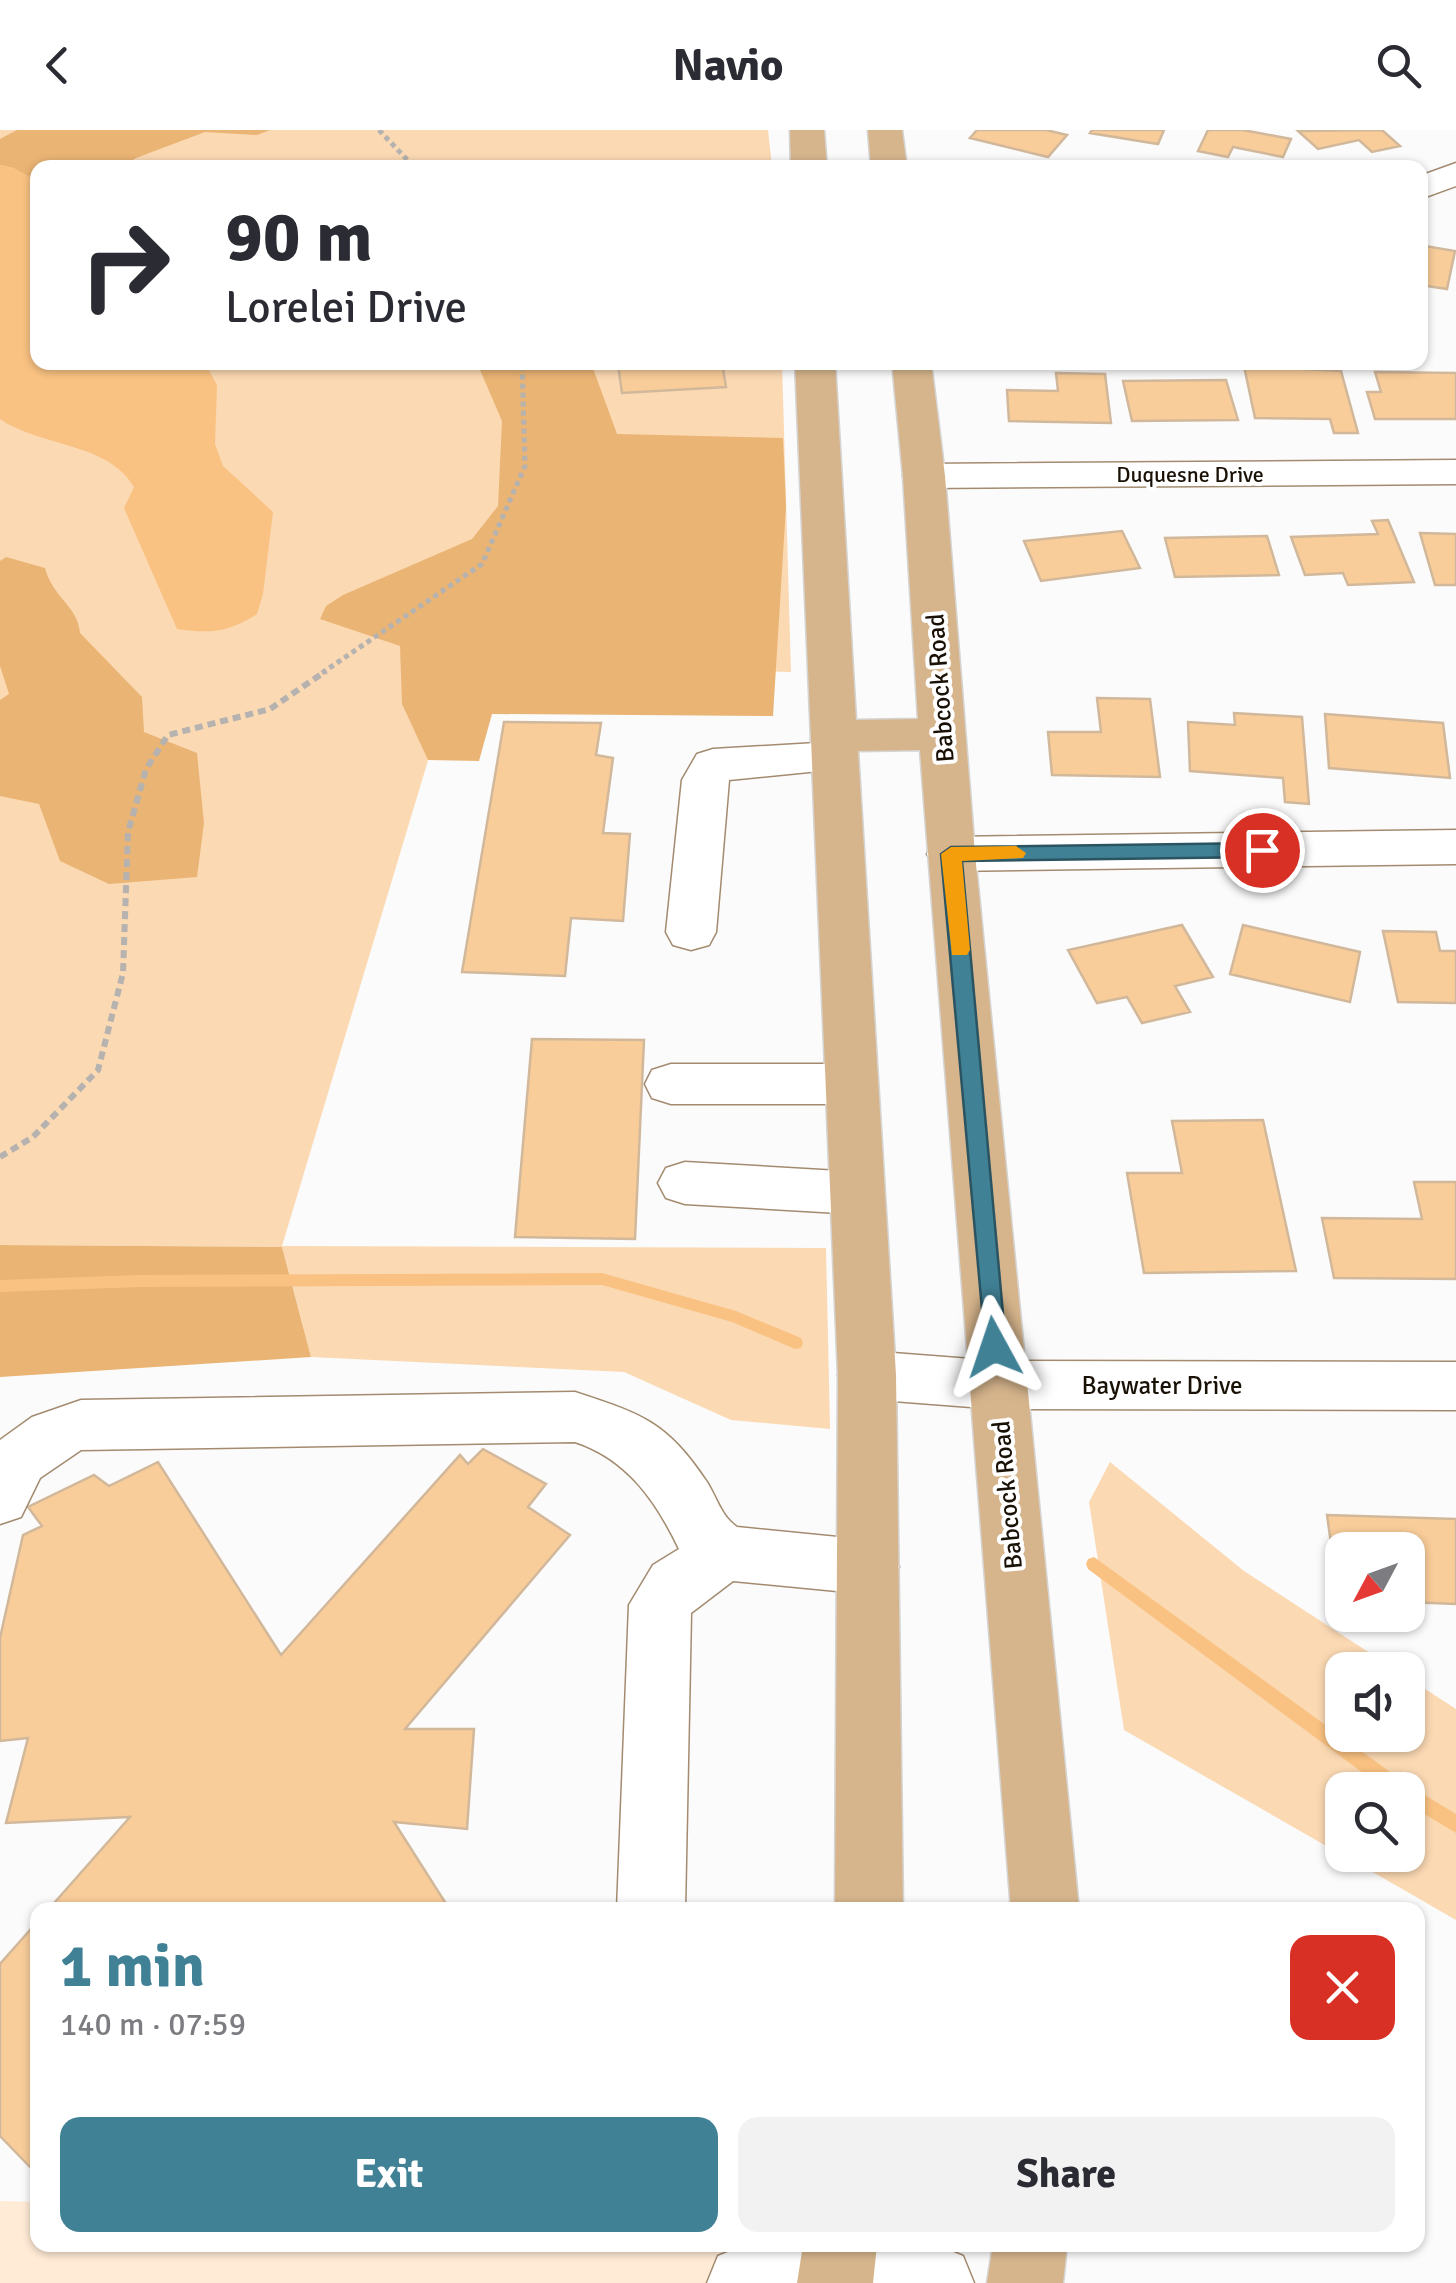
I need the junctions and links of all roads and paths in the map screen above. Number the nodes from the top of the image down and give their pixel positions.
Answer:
1 (379, 130) edge
2 (807, 130) edge
3 (885, 130) edge
4 (407, 160) edge
5 (809, 160) edge
6 (887, 160) edge
7 (1456, 174) edge
8 (1428, 185) edge
9 (522, 370) edge
10 (815, 370) edge
11 (912, 370) edge
12 (1456, 472) edge
13 (924, 476) junction
14 (944, 734) junction
15 (833, 746) junction
16 (1456, 847) edge
17 (951, 854) junction
18 (691, 932) dead end
19 (672, 1084) dead end
20 (850, 1084) junction
21 (0, 1157) edge
22 (685, 1183) dead end
23 (856, 1193) junction
24 (868, 1376) junction
25 (997, 1385) junction
26 (1456, 1386) edge
27 (0, 1498) edge
28 (725, 1554) junction
29 (868, 1567) junction
30 (651, 1902) edge
31 (869, 1902) edge
32 (1044, 1902) edge
33 (1029, 2252) edge
34 (837, 2267) edge
35 (745, 2283) edge
36 (936, 2283) edge
37 (1026, 2283) edge

1 - 4 path
2 - 5 main road
3 - 6 main road
7 - 8 street
9 - 21 path
10 - 15 main road
11 - 13 main road, Babcock Road
12 - 13 street, Duquesne Drive
13 - 14 main road, Babcock Road
14 - 15 main road
14 - 17 main road, Babcock Road
15 - 18 street
15 - 20 main road
16 - 17 street
17 - 25 main road, Babcock Road
19 - 20 street
20 - 23 main road
22 - 23 street
23 - 24 main road
24 - 25 street, Baywater Drive
24 - 29 main road
25 - 26 street, Baywater Drive
25 - 32 main road, Babcock Road
27 - 28 street
28 - 29 street
28 - 30 street
29 - 31 main road
33 - 37 main road
34 - 35 street
34 - 36 street

